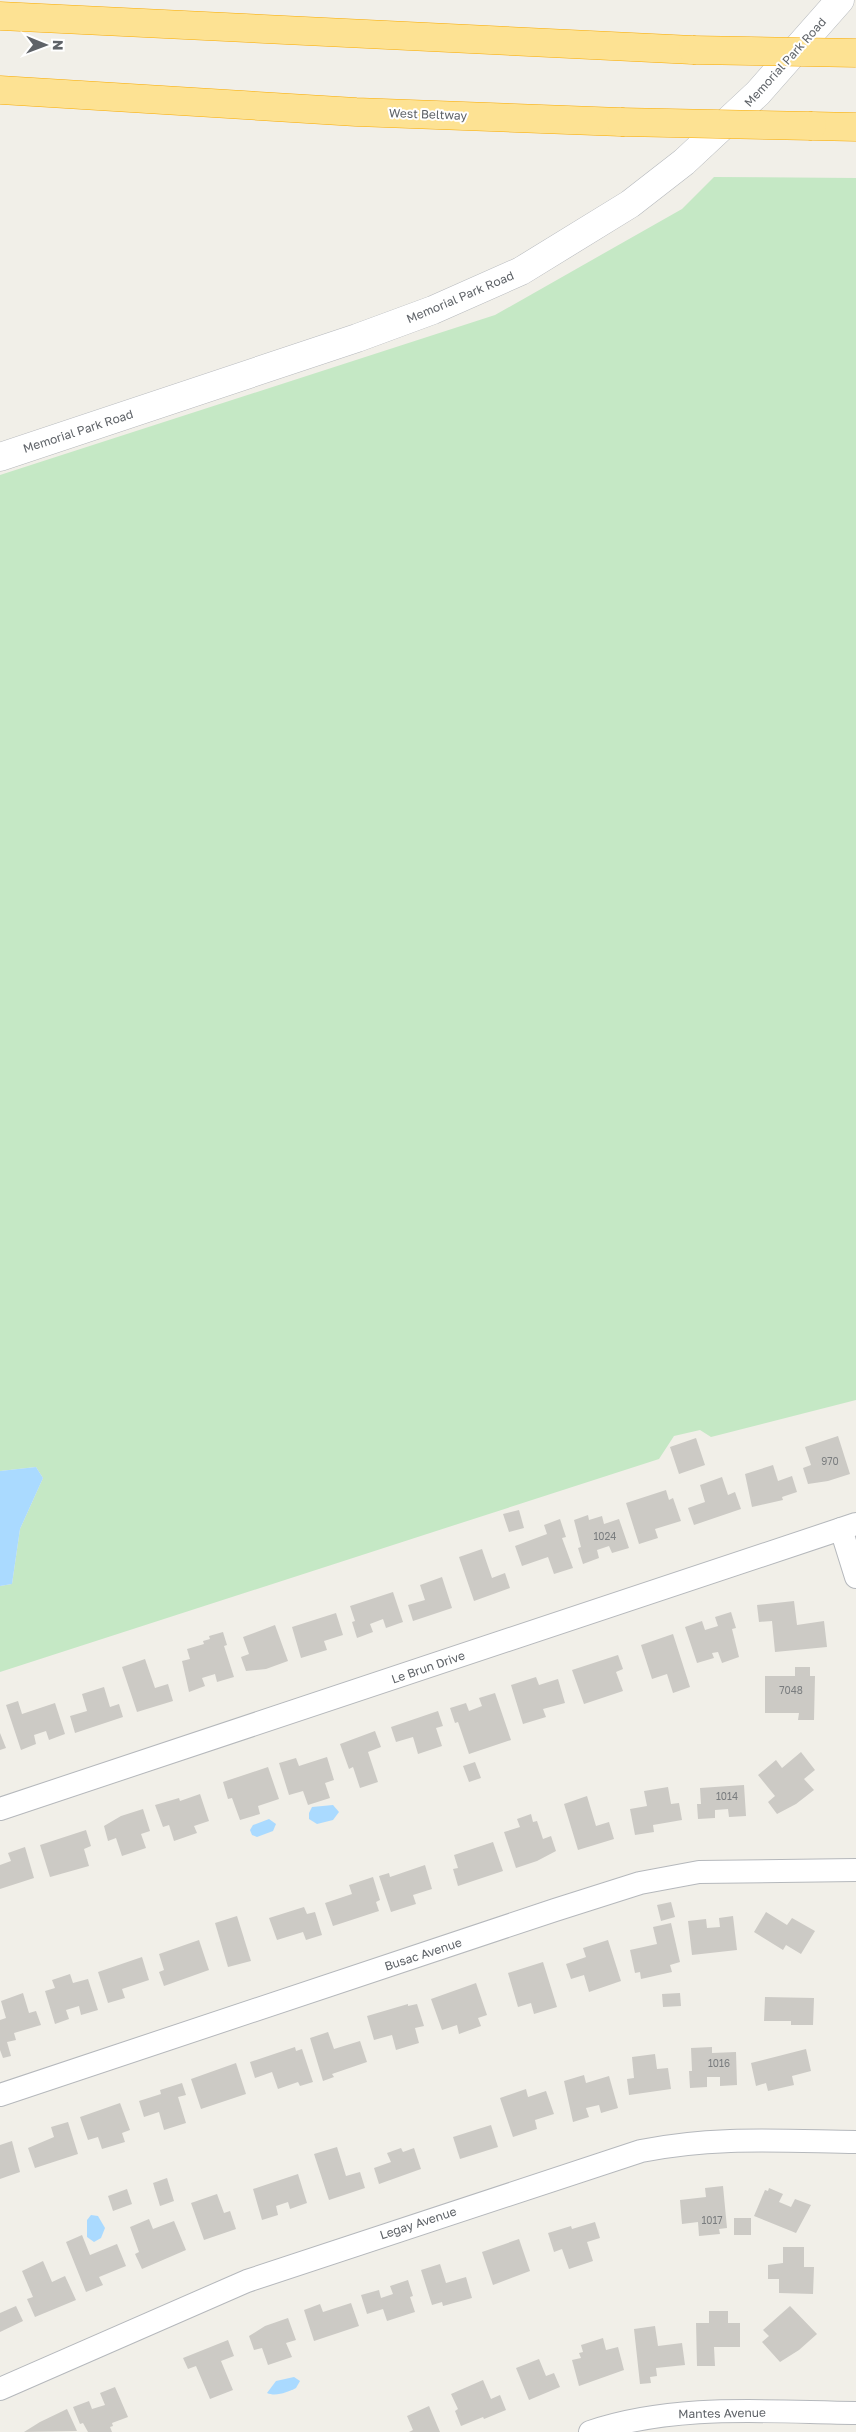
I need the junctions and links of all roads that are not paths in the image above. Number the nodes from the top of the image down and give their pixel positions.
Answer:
1 (840, 0) edge
2 (0, 16) edge
3 (856, 53) edge
4 (0, 90) edge
5 (856, 126) edge
6 (0, 457) edge
7 (848, 1526) edge
8 (856, 1577) edge
9 (0, 1809) edge
10 (856, 1870) edge
11 (0, 2095) edge
12 (856, 2142) edge
13 (0, 2389) edge
14 (856, 2413) edge
15 (590, 2432) edge

1 - 6 street, Memorial Park Road
2 - 3 highway, bridge
4 - 5 highway, West Beltway, bridge
7 - 8 street
7 - 9 street, Le Brun Drive
10 - 11 street, Busac Avenue
12 - 13 street, Legay Avenue
14 - 15 street, Mantes Avenue

